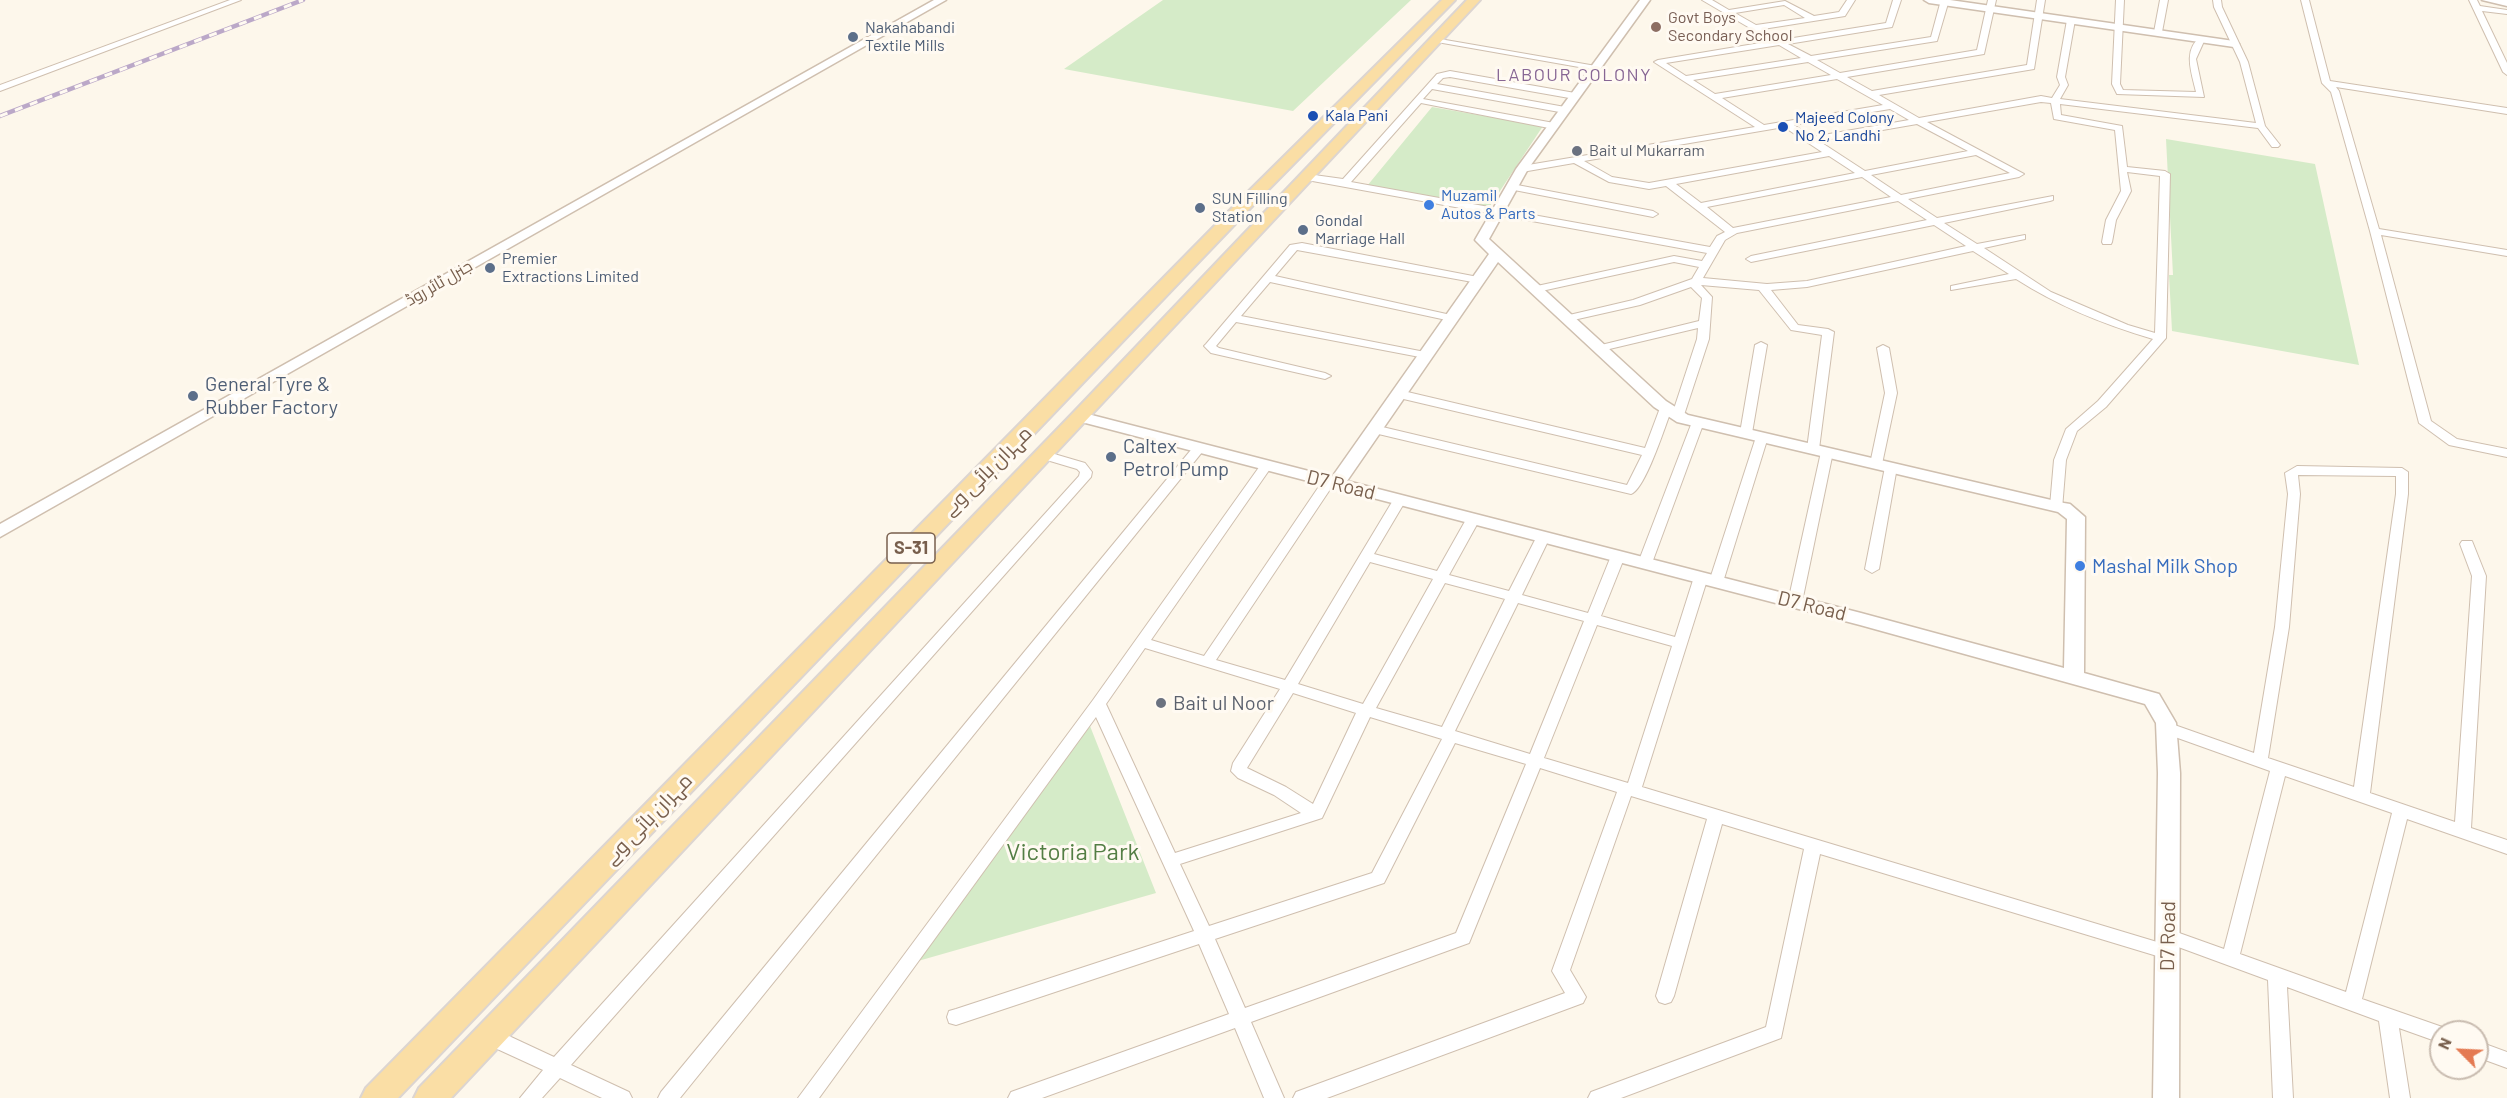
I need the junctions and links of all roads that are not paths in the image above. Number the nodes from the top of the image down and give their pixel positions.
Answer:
1 (237, 0) edge
2 (941, 0) edge
3 (1449, 0) edge
4 (1474, 0) edge
5 (1645, 0) edge
6 (1706, 0) edge
7 (1851, 0) edge
8 (1897, 0) edge
9 (1929, 0) edge
10 (2041, 0) edge
11 (2120, 0) edge
12 (2164, 0) edge
13 (2217, 0) edge
14 (2305, 0) edge
15 (2473, 0) edge
16 (2487, 0) edge
17 (1945, 1) edge
18 (2507, 3) edge
19 (1991, 4) edge
20 (2478, 8) junction
21 (1729, 12) junction
22 (2507, 12) edge
23 (2039, 15) junction
24 (1812, 18) junction
25 (2071, 20) junction
26 (2118, 26) junction
27 (1755, 28) junction
28 (2158, 33) junction
29 (2201, 39) junction
30 (1437, 40) junction
31 (1780, 42) junction
32 (2234, 44) junction
33 (1809, 59) junction
34 (1596, 68) junction
35 (2507, 72) edge
36 (1839, 76) junction
37 (1685, 79) junction
38 (2326, 83) junction
39 (1431, 86) junction
40 (0, 88) edge
41 (2335, 91) junction
42 (1870, 94) junction
43 (1575, 96) junction
44 (1713, 97) junction
45 (1418, 101) junction
46 (2055, 101) junction
47 (1891, 106) junction
48 (1565, 110) junction
49 (2507, 111) edge
50 (2507, 116) edge
51 (1916, 120) junction
52 (1786, 124) junction
53 (1554, 126) junction
54 (2261, 126) junction
55 (1763, 128) junction
56 (1811, 140) junction
57 (2275, 146) dead end
58 (1978, 152) junction
59 (1831, 153) junction
60 (1575, 160) junction
61 (1522, 169) junction
62 (2122, 169) junction
63 (1864, 175) junction
64 (1307, 177) junction
65 (1343, 183) junction
66 (1669, 183) junction
67 (1512, 187) junction
68 (1899, 198) junction
69 (2050, 198) dead end
70 (1699, 206) junction
71 (1498, 211) junction
72 (1653, 214) dead end
73 (1936, 222) junction
74 (2375, 231) junction
75 (1732, 232) junction
76 (2021, 237) dead end
77 (2107, 242) dead end
78 (1208, 243) junction
79 (1973, 246) junction
80 (1239, 250) junction
81 (1713, 252) junction
82 (1497, 253) junction
83 (2507, 253) edge
84 (1751, 260) dead end
85 (1706, 265) junction
86 (2018, 275) junction
87 (1267, 278) junction
88 (1478, 280) junction
89 (1694, 281) junction
90 (1763, 287) junction
91 (1954, 288) dead end
92 (1537, 289) junction
93 (1233, 318) junction
94 (1451, 318) junction
95 (1569, 318) junction
96 (1705, 323) junction
97 (2160, 338) junction
98 (1761, 345) dead end
99 (1601, 348) junction
100 (1883, 348) dead end
101 (1425, 356) junction
102 (1325, 376) dead end
103 (1399, 394) junction
104 (1672, 411) junction
105 (1080, 417) junction
106 (1698, 422) junction
107 (1374, 429) junction
108 (1754, 435) junction
109 (1198, 448) junction
110 (1820, 451) junction
111 (1648, 453) junction
112 (2507, 453) edge
113 (1044, 455) junction
114 (1883, 465) junction
115 (1266, 466) junction
116 (1333, 483) junction
117 (1400, 500) junction
118 (2057, 506) junction
119 (1473, 519) junction
120 (0, 531) edge
121 (1543, 537) junction
122 (2467, 544) dead end
123 (1365, 556) junction
124 (1618, 556) junction
125 (1646, 563) junction
126 (1872, 569) dead end
127 (1441, 577) junction
128 (1708, 580) junction
129 (1513, 597) junction
130 (1795, 602) junction
131 (1593, 619) junction
132 (1141, 642) junction
133 (1680, 643) junction
134 (1207, 662) junction
135 (2074, 676) junction
136 (1291, 687) junction
137 (1098, 704) junction
138 (1366, 710) junction
139 (2166, 728) junction
140 (1448, 735) junction
141 (1535, 761) junction
142 (2260, 761) junction
143 (2279, 768) junction
144 (1630, 790) junction
145 (2361, 796) junction
146 (2401, 810) junction
147 (1316, 814) junction
148 (1716, 816) junction
149 (2463, 832) junction
150 (1813, 845) junction
151 (2507, 847) edge
152 (1170, 861) junction
153 (1204, 935) junction
154 (2168, 944) junction
155 (2230, 958) junction
156 (2277, 976) junction
157 (1665, 996) dead end
158 (2352, 1003) junction
159 (2388, 1016) junction
160 (956, 1017) dead end
161 (1240, 1018) junction
162 (2429, 1031) edge
163 (489, 1036) junction
164 (2489, 1053) edge
165 (2507, 1060) edge
166 (556, 1068) junction
167 (377, 1098) edge
168 (430, 1098) edge
169 (530, 1098) edge
170 (622, 1098) edge
171 (668, 1098) edge
172 (808, 1098) edge
173 (1018, 1098) edge
174 (1275, 1098) edge
175 (1303, 1098) edge
176 (1598, 1098) edge
177 (2166, 1098) edge
178 (2283, 1098) edge
179 (2400, 1098) edge

1 - 40 street
2 - 120 street, جنرل ٹائر روڈ
3 - 78 main road, مہران ہائی وے / S-31
4 - 30 main road, مہران ہائی وے / S-31
5 - 34 street
6 - 21 street
7 - 24 street
8 - 31 street
9 - 17 street
10 - 23 street
11 - 26 street
12 - 28 street
13 - 32 street
14 - 38 street
15 - 20 street
16 - 18 street
17 - 19 street
17 - 33 street
19 - 23 street
19 - 36 street
20 - 22 street
20 - 35 street
21 - 24 street
21 - 27 street
23 - 25 street
23 - 42 street
24 - 27 street
25 - 26 street
25 - 46 street
26 - 28 street
26 - 29 street
27 - 31 street
28 - 29 street
29 - 32 street
30 - 34 street
30 - 64 main road, مہران ہائی وے / S-31
31 - 33 street
31 - 37 street
32 - 54 street
33 - 36 street
33 - 37 street
34 - 43 street
36 - 42 street
36 - 44 street
37 - 44 street
38 - 41 street
38 - 49 street
39 - 43 street
39 - 45 street
39 - 48 street
41 - 50 street
41 - 74 street
42 - 47 street
43 - 48 street
44 - 55 street
45 - 53 street
45 - 65 street
46 - 51 street
46 - 54 street
46 - 62 street
47 - 51 street
47 - 52 street
48 - 53 street
51 - 56 street
51 - 58 street
52 - 55 street
52 - 56 street
53 - 61 street
54 - 57 street
55 - 60 street
56 - 59 street
58 - 63 street
58 - 68 street
59 - 63 street
59 - 66 street
60 - 61 street
60 - 66 street
61 - 67 street
62 - 77 street
62 - 97 street
63 - 68 street
63 - 70 street
64 - 65 street
64 - 80 main road, مہران ہائی وے / S-31
65 - 71 street
66 - 70 street
67 - 71 street
67 - 72 street
68 - 73 street
68 - 75 street
69 - 73 street
70 - 75 street
71 - 81 street
71 - 82 street
73 - 79 street
73 - 84 street
74 - 83 street
74 - 112 street
75 - 81 street
76 - 79 street
78 - 80 main road
78 - 167 main road, مہران ہائی وے / S-31
79 - 86 street
79 - 90 street
80 - 105 main road, مہران ہائی وے / S-31
81 - 85 street
82 - 88 street
82 - 92 street
85 - 89 street
85 - 92 street
86 - 91 street
86 - 97 street
87 - 88 street
87 - 93 street
87 - 94 street
88 - 94 street
89 - 90 street
89 - 95 street
89 - 96 street
90 - 110 street
92 - 95 street
93 - 101 street
93 - 102 street
94 - 101 street
95 - 99 street
96 - 99 street
96 - 104 street
97 - 118 street
98 - 108 street
99 - 104 street
100 - 114 street
101 - 103 street
103 - 107 street
103 - 111 street
104 - 106 street
104 - 111 street
105 - 109 street, D7 Road
105 - 113 main road, مہران ہائی وے / S-31
106 - 108 street
106 - 125 street
107 - 111 street
107 - 116 street
108 - 110 street
108 - 128 street
109 - 115 street, D7 Road
109 - 171 street
110 - 114 street
110 - 130 street
113 - 163 main road, مہران ہائی وے / S-31
113 - 166 street
114 - 118 street
114 - 126 street
115 - 116 street, D7 Road
115 - 132 street
116 - 117 street, D7 Road
116 - 134 street
117 - 119 street, D7 Road
117 - 123 street
118 - 135 street
119 - 121 street, D7 Road
119 - 127 street
121 - 124 street, D7 Road
121 - 129 street
122 - 149 street
123 - 127 street
123 - 136 street
124 - 125 street, D7 Road
124 - 131 street
125 - 128 street, D7 Road
127 - 129 street
127 - 138 street
128 - 130 street, D7 Road
128 - 133 street
129 - 131 street
129 - 140 street
130 - 135 street, D7 Road
131 - 133 street
131 - 141 street
132 - 134 street
132 - 137 street
133 - 144 street
134 - 136 street
135 - 139 street, D7 Road
136 - 138 street
136 - 147 street
137 - 152 street
137 - 172 street
138 - 140 street
138 - 147 street
139 - 142 street
139 - 154 street, D7 Road
140 - 141 street
140 - 153 street
141 - 144 street
141 - 161 street
142 - 143 street
142 - 145 street
143 - 145 street
143 - 155 street
144 - 148 street
144 - 175 street
145 - 146 street
146 - 149 street
146 - 158 street
147 - 152 street
148 - 150 street
148 - 157 street
149 - 151 street
150 - 154 street
150 - 176 street
152 - 153 street
153 - 160 street
153 - 161 street
154 - 155 street
154 - 177 street, D7 Road
155 - 156 street
156 - 158 street
156 - 178 street
158 - 159 street
159 - 162 street
159 - 179 street
161 - 173 street
161 - 174 street
163 - 166 street
163 - 168 main road, مہران ہائی وے / S-31
164 - 165 street
166 - 169 street
166 - 170 street

